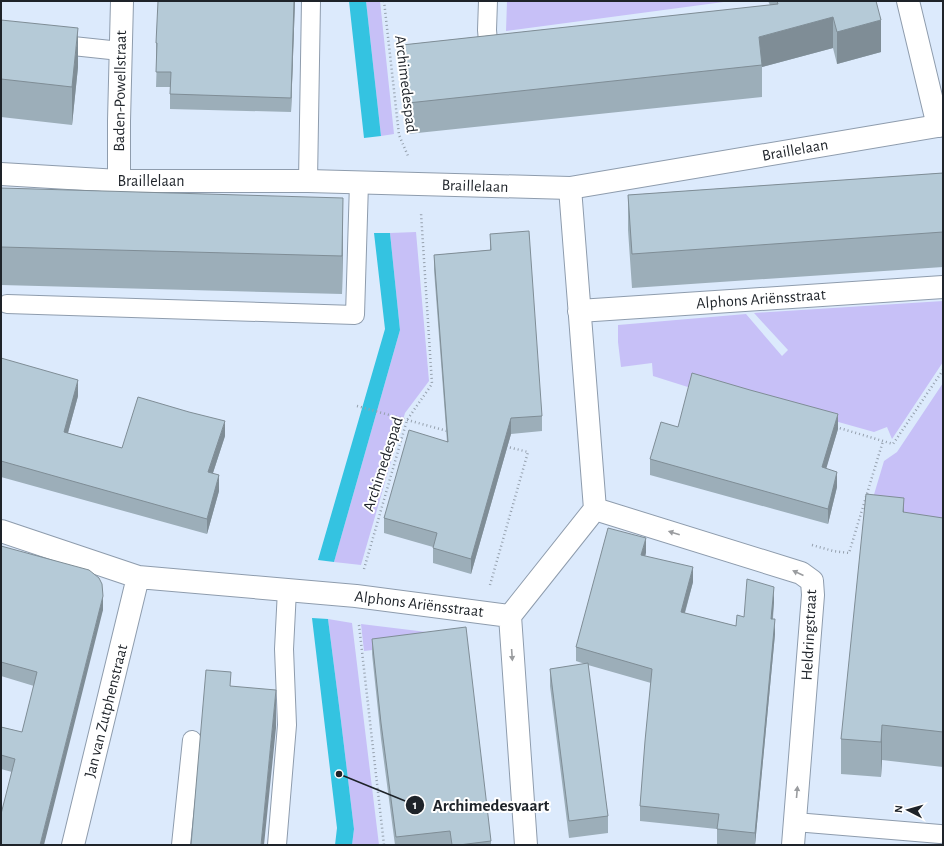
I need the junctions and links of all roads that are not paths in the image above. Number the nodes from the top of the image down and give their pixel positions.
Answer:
1 (122, 1) edge
2 (311, 1) edge
3 (488, 1) edge
4 (908, 1) edge
5 (38, 42) edge
6 (120, 51) junction
7 (467, 54) edge
8 (940, 126) edge
9 (1, 174) edge
10 (120, 181) junction
11 (308, 181) junction
12 (359, 183) junction
13 (570, 188) junction
14 (943, 287) edge
15 (8, 304) dead end
16 (579, 311) junction
17 (595, 509) junction
18 (1, 531) edge
19 (138, 577) junction
20 (287, 590) junction
21 (510, 616) junction
22 (192, 740) dead end
23 (795, 822) junction
24 (940, 834) dead end
25 (73, 845) edge
26 (181, 845) edge
27 (277, 845) edge
28 (526, 845) edge
29 (793, 845) edge

1 - 6 street, Baden-Powellstraat
2 - 11 lane
3 - 7 lane
4 - 8 street
5 - 6 lane
6 - 10 street, Baden-Powellstraat
8 - 13 street, Braillelaan
9 - 10 street, Braillelaan
10 - 11 street, Braillelaan
11 - 12 street, Braillelaan
12 - 13 street, Braillelaan
12 - 15 lane
13 - 16 street
14 - 16 street, Alphons Ariënsstraat
16 - 17 street
17 - 21 street
23 -> 17 street, Heldringstraat
18 - 19 street, Alphons Ariënsstraat
19 - 20 street, Alphons Ariënsstraat
19 - 25 street, Jan van Zutphenstraat
20 - 21 street, Alphons Ariënsstraat
20 - 27 lane
21 -> 28 street
22 - 26 lane
23 - 24 lane
23 - 29 street, Heldringstraat

